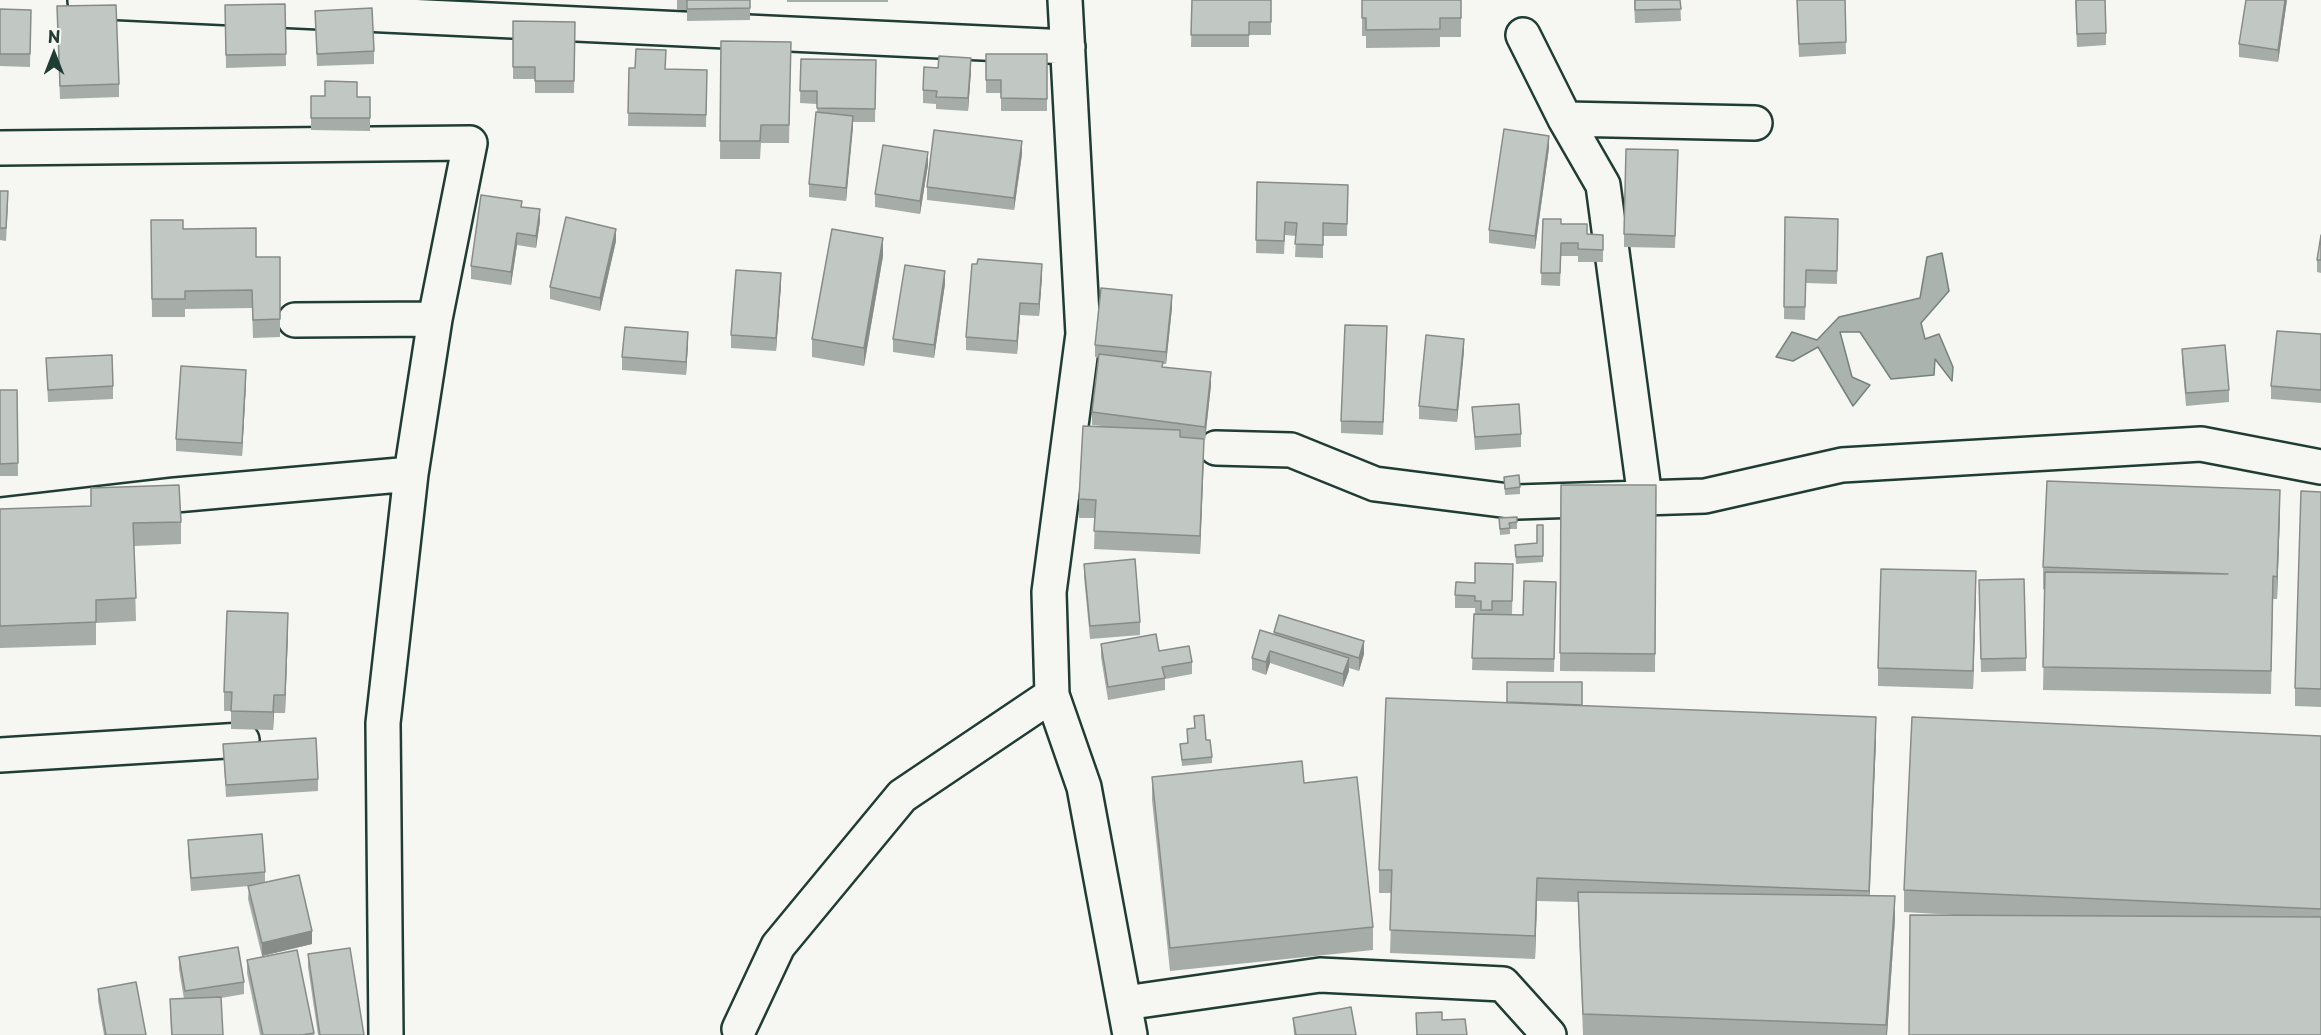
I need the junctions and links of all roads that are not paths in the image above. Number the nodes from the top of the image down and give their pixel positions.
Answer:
1 (1065, 0) edge
2 (85, 1) edge
3 (1523, 35) dead end
4 (1068, 47) junction
5 (1565, 119) junction
6 (1755, 123) dead end
7 (0, 148) edge
8 (435, 319) junction
9 (295, 320) dead end
10 (1216, 448) dead end
11 (2321, 467) edge
12 (411, 474) junction
13 (1645, 498) junction
14 (0, 515) edge
15 (1052, 695) junction
16 (242, 740) edge
17 (0, 755) edge
18 (1125, 1003) junction
19 (739, 1029) dead end
20 (386, 1035) edge
21 (1130, 1035) edge
22 (1549, 1035) edge

1 - 4 street
2 - 4 street
3 - 5 street
4 - 15 street
5 - 6 street
5 - 13 street
7 - 8 street
8 - 9 street
8 - 12 street
10 - 13 street
11 - 13 street
12 - 14 street
12 - 20 street
15 - 18 street
15 - 19 street
16 - 17 street
18 - 21 street
18 - 22 street

